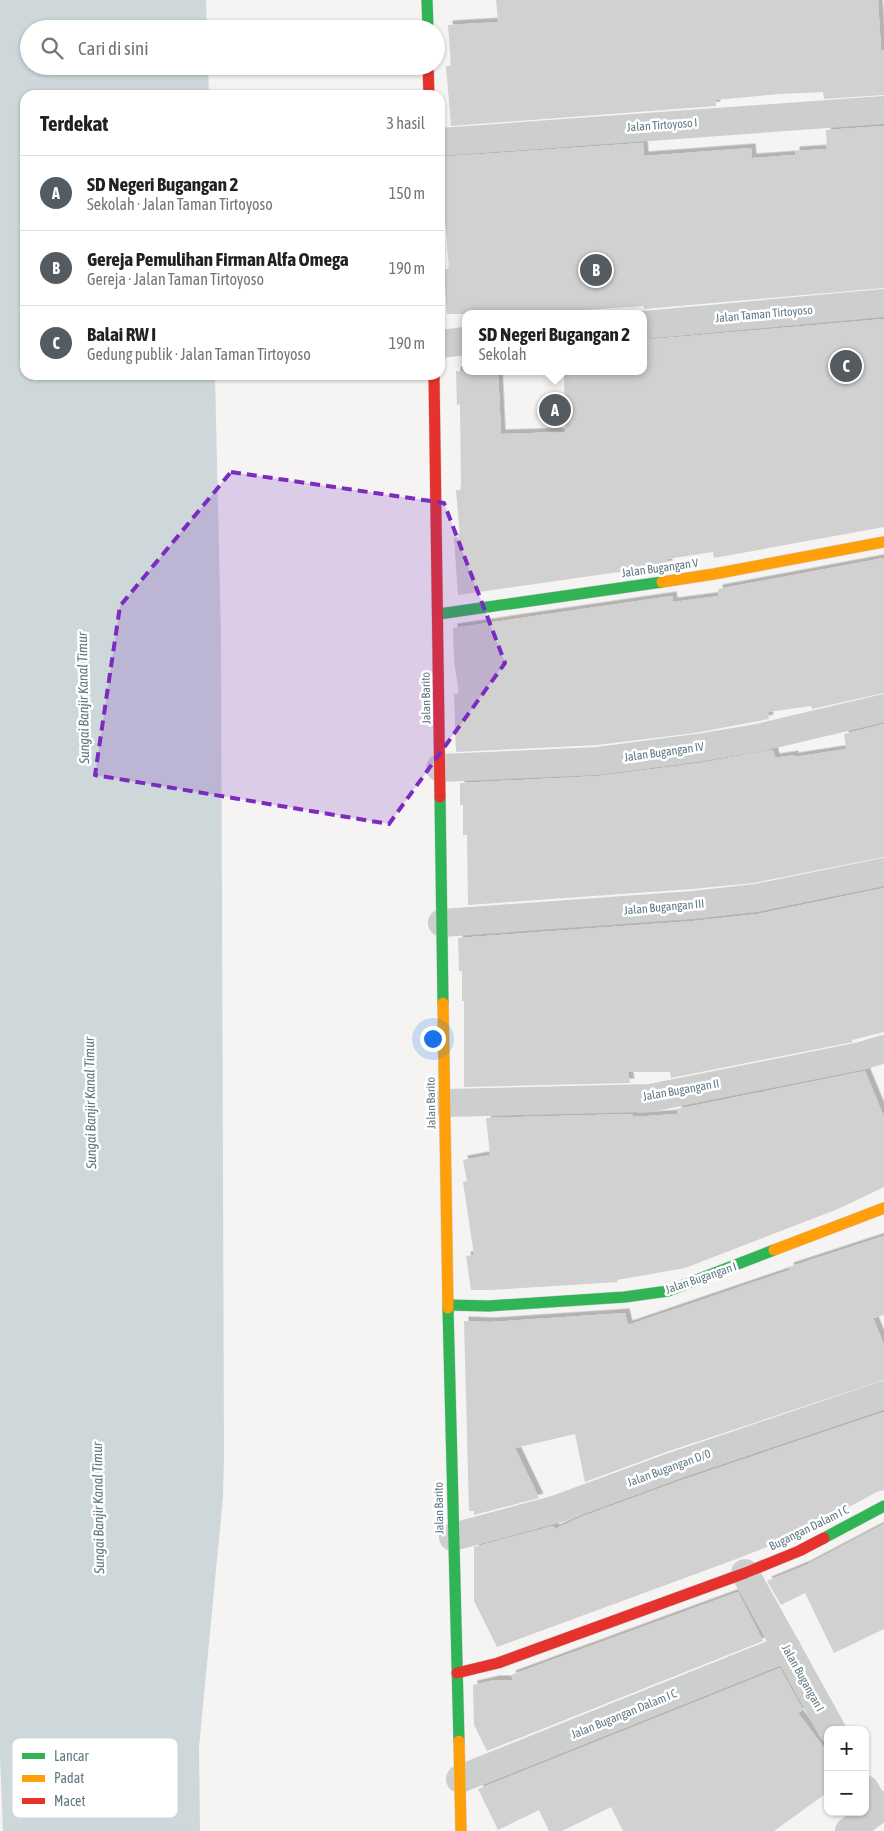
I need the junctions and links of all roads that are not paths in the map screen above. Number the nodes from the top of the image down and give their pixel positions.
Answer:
1 (427, 0) edge
2 (428, 20) edge
3 (428, 75) edge
4 (429, 90) edge
5 (884, 110) edge
6 (445, 142) edge
7 (884, 304) edge
8 (647, 325) edge
9 (462, 341) edge
10 (445, 343) edge
11 (434, 380) edge
12 (884, 542) edge
13 (439, 614) junction
14 (884, 708) edge
15 (440, 768) junction
16 (884, 872) edge
17 (442, 924) junction
18 (884, 1049) edge
19 (445, 1103) junction
20 (884, 1208) edge
21 (448, 1305) junction
22 (884, 1395) edge
23 (884, 1506) edge
24 (453, 1536) junction
25 (745, 1573) junction
26 (787, 1648) junction
27 (457, 1673) junction
28 (830, 1726) edge
29 (460, 1779) junction
30 (875, 1802) edge
31 (461, 1831) edge
32 (850, 1831) edge

1 - 2 street
3 - 4 street
5 - 6 street, Jalan Tirtoyoso I
7 - 8 street, Jalan Taman Tirtoyoso
9 - 10 street
11 - 13 street, Jalan Barito
12 - 13 street, Jalan Bugangan V
13 - 15 street, Jalan Barito
14 - 15 street, Jalan Bugangan IV
15 - 17 street, Jalan Barito
16 - 17 street, Jalan Bugangan III
17 - 19 street, Jalan Barito
18 - 19 street, Jalan Bugangan II
19 - 21 street, Jalan Barito
20 - 21 street, Jalan Bugangan I
21 - 24 street, Jalan Barito
22 - 24 street, Jalan Bugangan D/0
23 - 25 street, Bugangan Dalam I C
24 - 27 street, Jalan Barito
25 - 26 street, Jalan Bugangan I
25 - 27 street
26 - 28 street, Jalan Bugangan I
26 - 29 street, Jalan Bugangan Dalam I C
27 - 29 street, Jalan Barito
29 - 31 street, Jalan Barito
30 - 32 street

